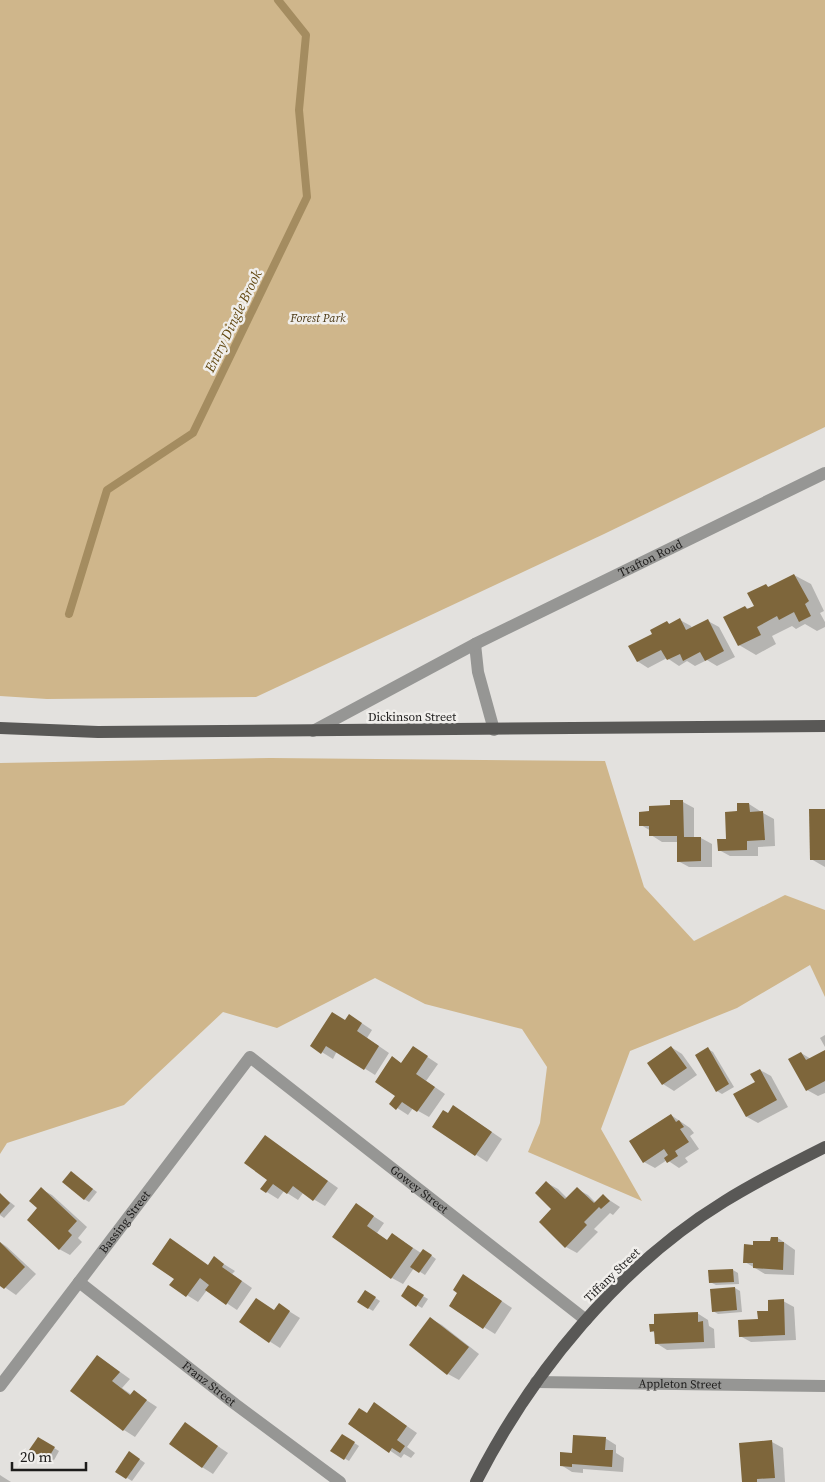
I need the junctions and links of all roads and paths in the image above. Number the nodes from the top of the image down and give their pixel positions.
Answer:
1 (825, 473) edge
2 (474, 644) junction
3 (825, 726) edge
4 (0, 728) edge
5 (494, 730) junction
6 (313, 731) junction
7 (250, 1057) joint
8 (825, 1147) edge
9 (79, 1282) junction
10 (586, 1320) junction
11 (536, 1382) junction
12 (0, 1386) edge
13 (825, 1386) edge
14 (340, 1482) edge
15 (476, 1482) edge

1 - 2 street, Trafton Road
2 - 5 street
2 - 6 street, Trafton Road
3 - 5 main road, Dickinson Street
4 - 6 main road, Dickinson Street
5 - 6 main road, Dickinson Street
7 - 9 street, Bassing Street
7 - 10 street, Gowey Street
8 - 10 main road, Tiffany Street
9 - 12 street, Bassing Street
9 - 14 street, Franz Street
10 - 11 main road, Tiffany Street
11 - 13 street, Appleton Street
11 - 15 main road, Tiffany Street

